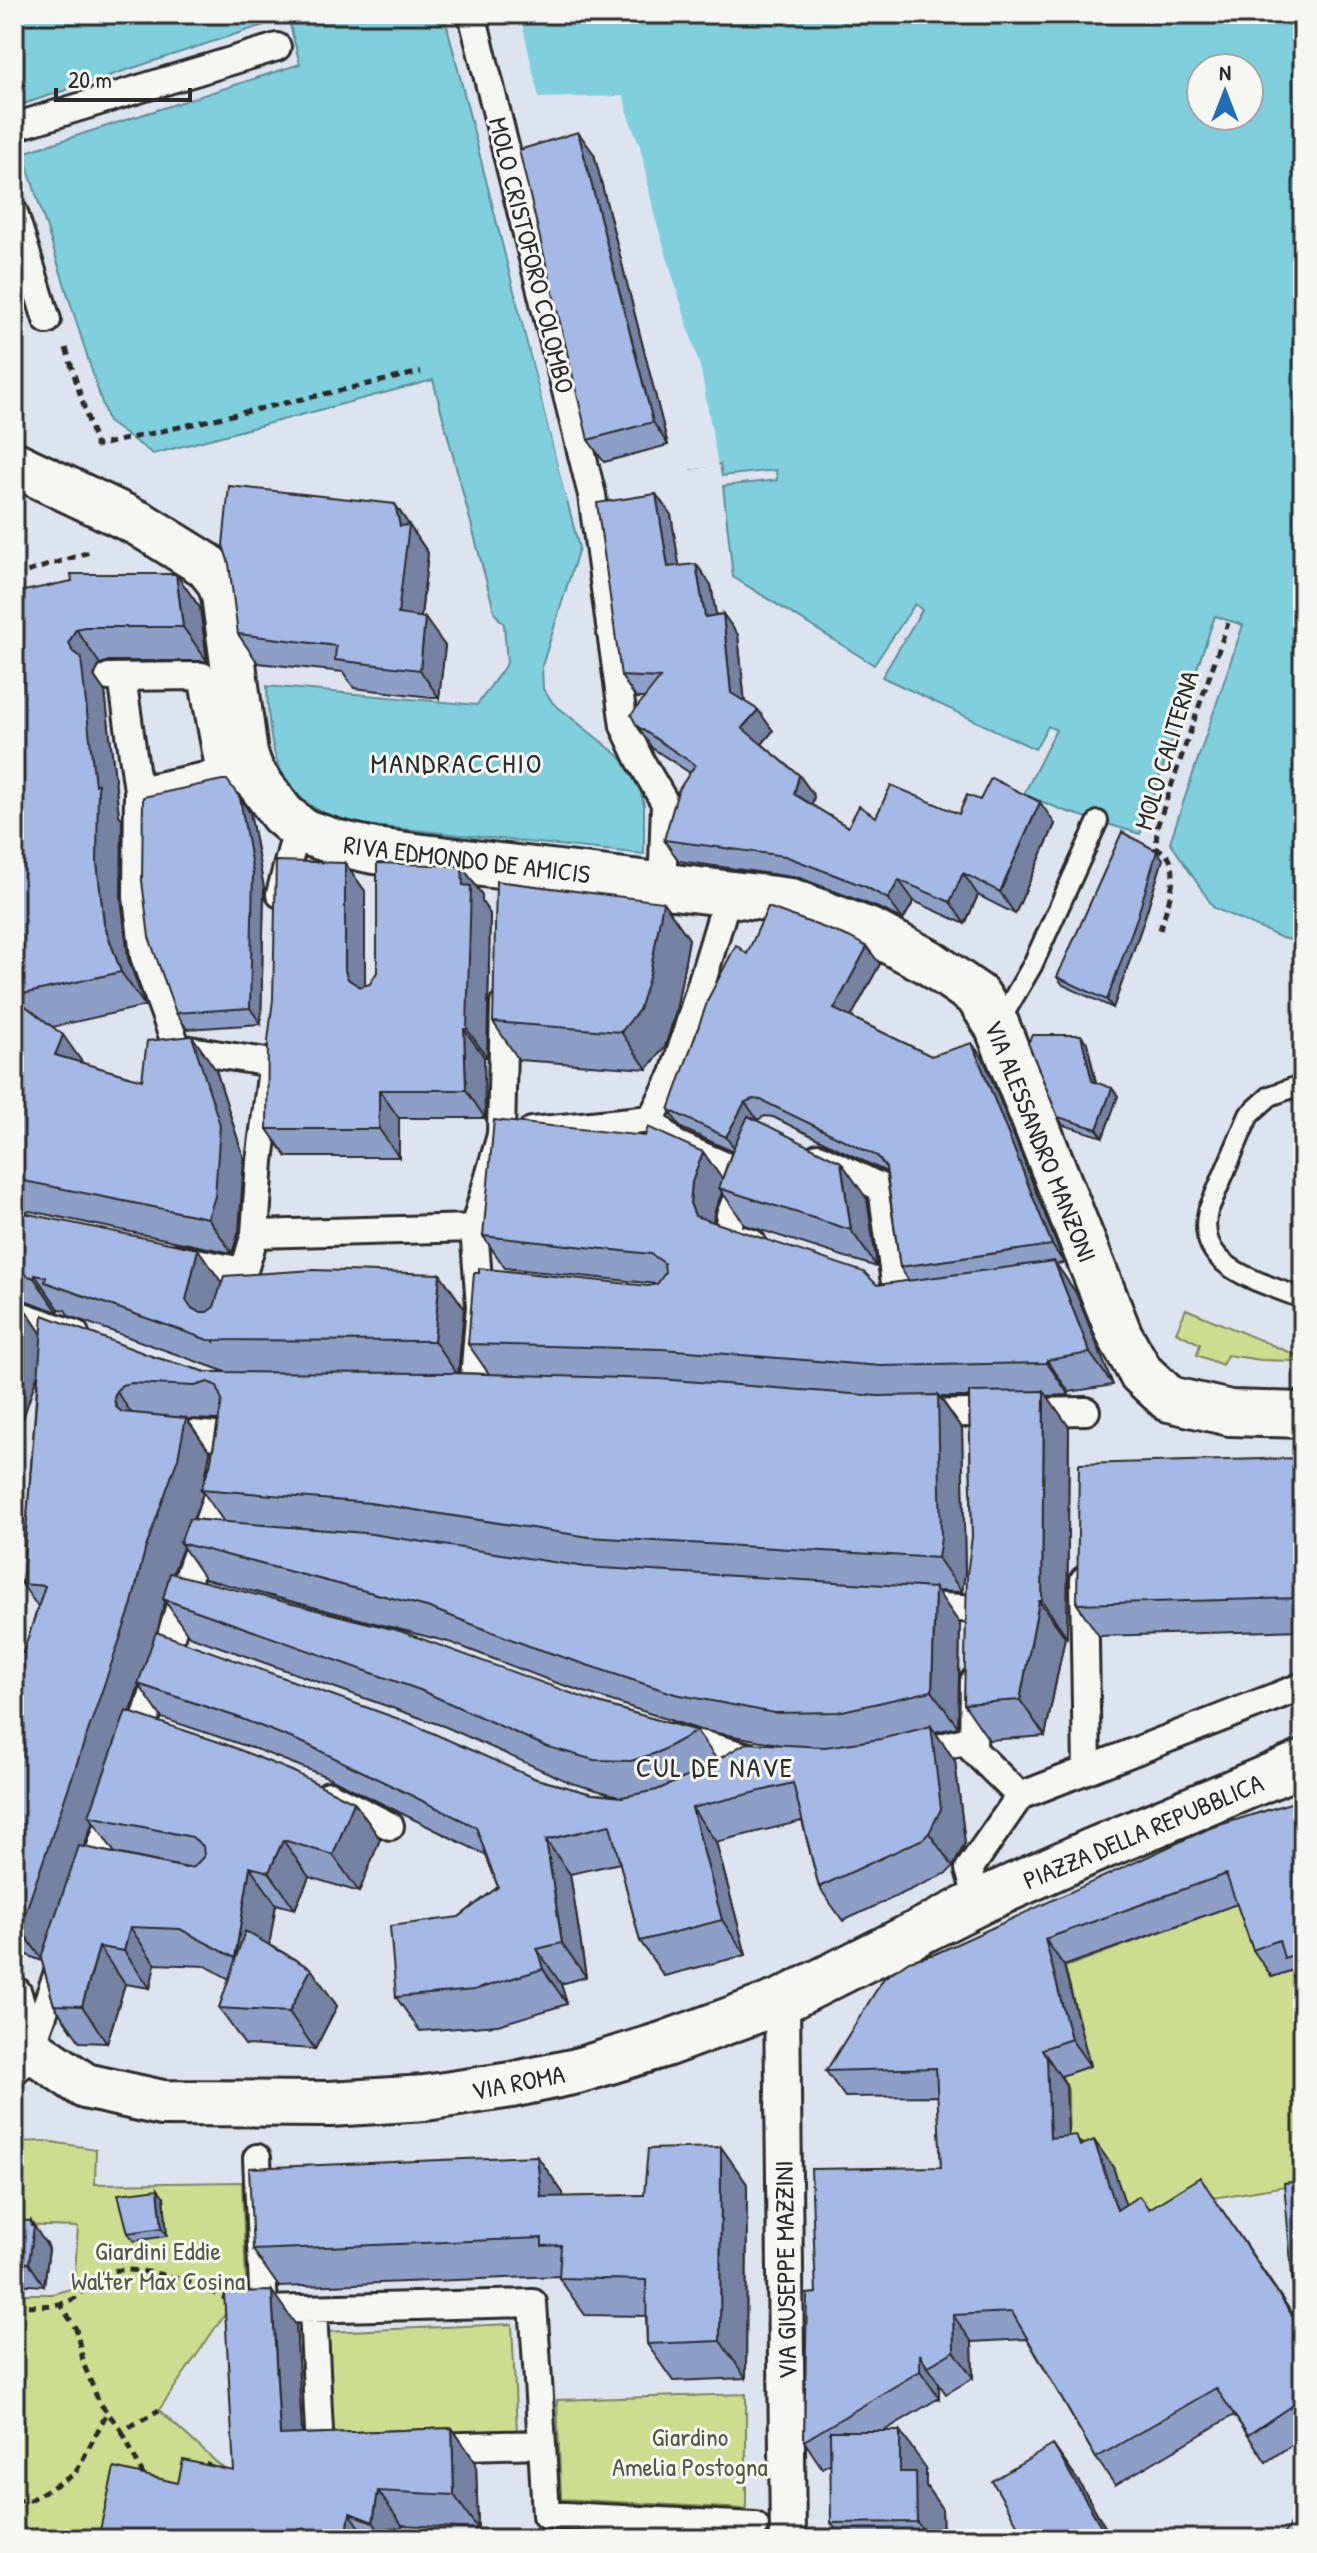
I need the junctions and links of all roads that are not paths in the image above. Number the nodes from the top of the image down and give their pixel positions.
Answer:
1 (472, 14) edge
2 (277, 47) dead end
3 (14, 127) edge
4 (14, 213) edge
5 (47, 320) dead end
6 (14, 464) edge
7 (220, 773) junction
8 (246, 785) dead end
9 (139, 802) junction
10 (1098, 821) dead end
11 (292, 848) dead end
12 (646, 871) junction
13 (729, 892) junction
14 (279, 918) edge
15 (505, 983) edge
16 (997, 1026) junction
17 (1303, 1084) edge
18 (651, 1119) junction
19 (501, 1135) junction
20 (792, 1145) edge
21 (760, 1147) edge
22 (746, 1175) junction
23 (474, 1228) junction
24 (255, 1234) junction
25 (771, 1249) edge
26 (147, 1252) edge
27 (242, 1271) junction
28 (868, 1281) edge
29 (1303, 1299) edge
30 (14, 1313) edge
31 (226, 1331) edge
32 (105, 1345) edge
33 (444, 1391) edge
34 (473, 1391) junction
35 (503, 1392) edge
36 (898, 1410) edge
37 (1086, 1411) dead end
38 (978, 1414) junction
39 (1303, 1415) edge
40 (154, 1433) edge
41 (979, 1444) edge
42 (202, 1538) junction
43 (231, 1541) edge
44 (1084, 1557) edge
45 (884, 1604) edge
46 (1303, 1686) edge
47 (142, 1728) junction
48 (652, 1730) edge
49 (171, 1737) edge
50 (972, 1745) junction
51 (886, 1759) edge
52 (766, 1761) junction
53 (792, 1763) edge
54 (1303, 1763) edge
55 (1087, 1770) junction
56 (741, 1776) edge
57 (310, 1787) edge
58 (1020, 1796) junction
59 (390, 1826) edge
60 (94, 1865) junction
61 (122, 1870) edge
62 (978, 1892) junction
63 (83, 1900) edge
64 (69, 1941) edge
65 (14, 1994) edge
66 (782, 2001) junction
67 (19, 2051) edge
68 (257, 2158) dead end
69 (313, 2310) junction
70 (542, 2444) junction
71 (399, 2448) edge
72 (367, 2449) edge
73 (755, 2526) dead end
74 (788, 2539) edge

1 - 12 street, MOLO CRISTOFORO COLOMBO
2 - 3 street
4 - 5 street
6 - 12 main road, RIVA EDMONDO DE AMICIS
7 - 8 street
7 - 9 street
7 - 9 street
9 - 24 street
10 - 16 lane
11 - 14 street
12 - 13 main road, VIA ALESSANDRO MANZONI
13 - 16 main road, VIA ALESSANDRO MANZONI
13 - 18 street
15 - 19 street
16 - 39 main road, VIA ALESSANDRO MANZONI
17 - 29 lane
18 - 19 street
18 - 22 street
19 - 23 street
20 - 28 street
21 - 22 street
22 - 25 street
23 - 24 street
23 - 34 street
24 - 27 street
26 - 27 street
27 - 31 street
30 - 32 street
33 - 34 street
34 - 35 street
36 - 38 street
37 - 38 street
38 - 41 street
40 - 42 street
42 - 43 street
42 - 47 street
44 - 55 street
45 - 50 street
46 - 55 street
47 - 49 street
47 - 60 street
48 - 52 street
50 - 51 street
50 - 58 street
52 - 53 street
52 - 56 street
54 - 62 main road, PIAZZA DELLA REPUBBLICA
55 - 58 street
57 - 59 street
58 - 62 street
60 - 61 street
60 - 63 street
62 - 66 main road, VIA ROMA
64 - 67 street
65 - 67 street
66 - 67 main road, VIA ROMA
66 - 74 street, VIA GIUSEPPE MAZZINI
68 - 69 street
69 - 70 street
69 - 72 street
70 - 71 street
70 - 73 street

